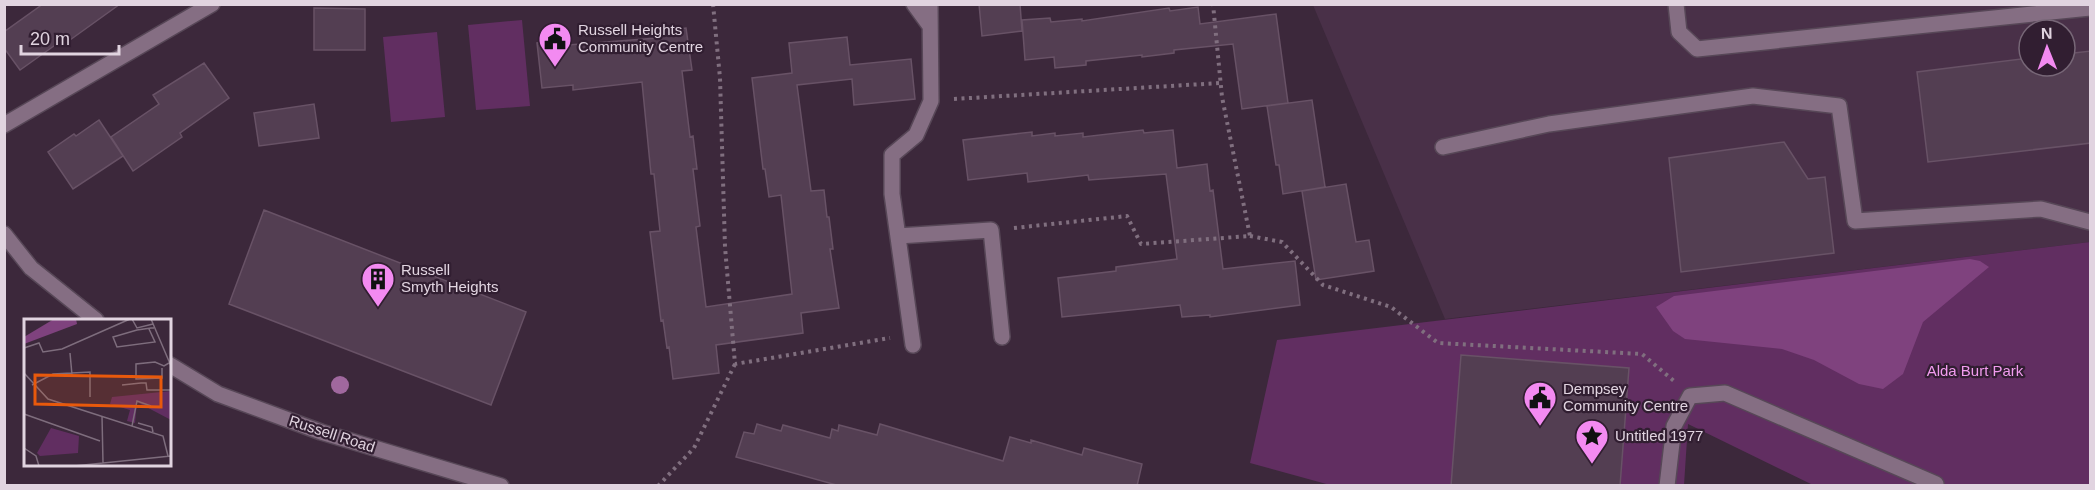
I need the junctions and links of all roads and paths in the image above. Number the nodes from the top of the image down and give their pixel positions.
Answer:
1 (212, 4) edge
2 (713, 4) edge
3 (914, 4) edge
4 (930, 4) edge
5 (1213, 4) edge
6 (1676, 4) edge
7 (2091, 8) edge
8 (930, 26) junction
9 (1220, 83) junction
10 (931, 101) junction
11 (4, 125) edge
12 (1443, 147) dead end
13 (2091, 222) edge
14 (991, 230) junction
15 (4, 234) edge
16 (898, 236) junction
17 (1250, 236) junction
18 (94, 319) edge
19 (1002, 337) dead end
20 (912, 340) joint
21 (735, 364) junction
22 (171, 366) edge
23 (1690, 396) junction
24 (1936, 484) dead end
25 (501, 486) edge
26 (658, 486) edge
27 (1667, 486) edge

1 - 11 street
2 - 21 path
3 - 8 street
4 - 8 street
5 - 9 path
6 - 7 street
8 - 10 street
9 - 10 path
9 - 17 path
10 - 16 street
12 - 13 street
14 - 16 street
14 - 17 path
14 - 19 street
15 - 18 street
16 - 20 street
17 - 23 path
20 - 21 path
21 - 26 path
22 - 25 street, Russell Road
23 - 24 street
23 - 27 street

